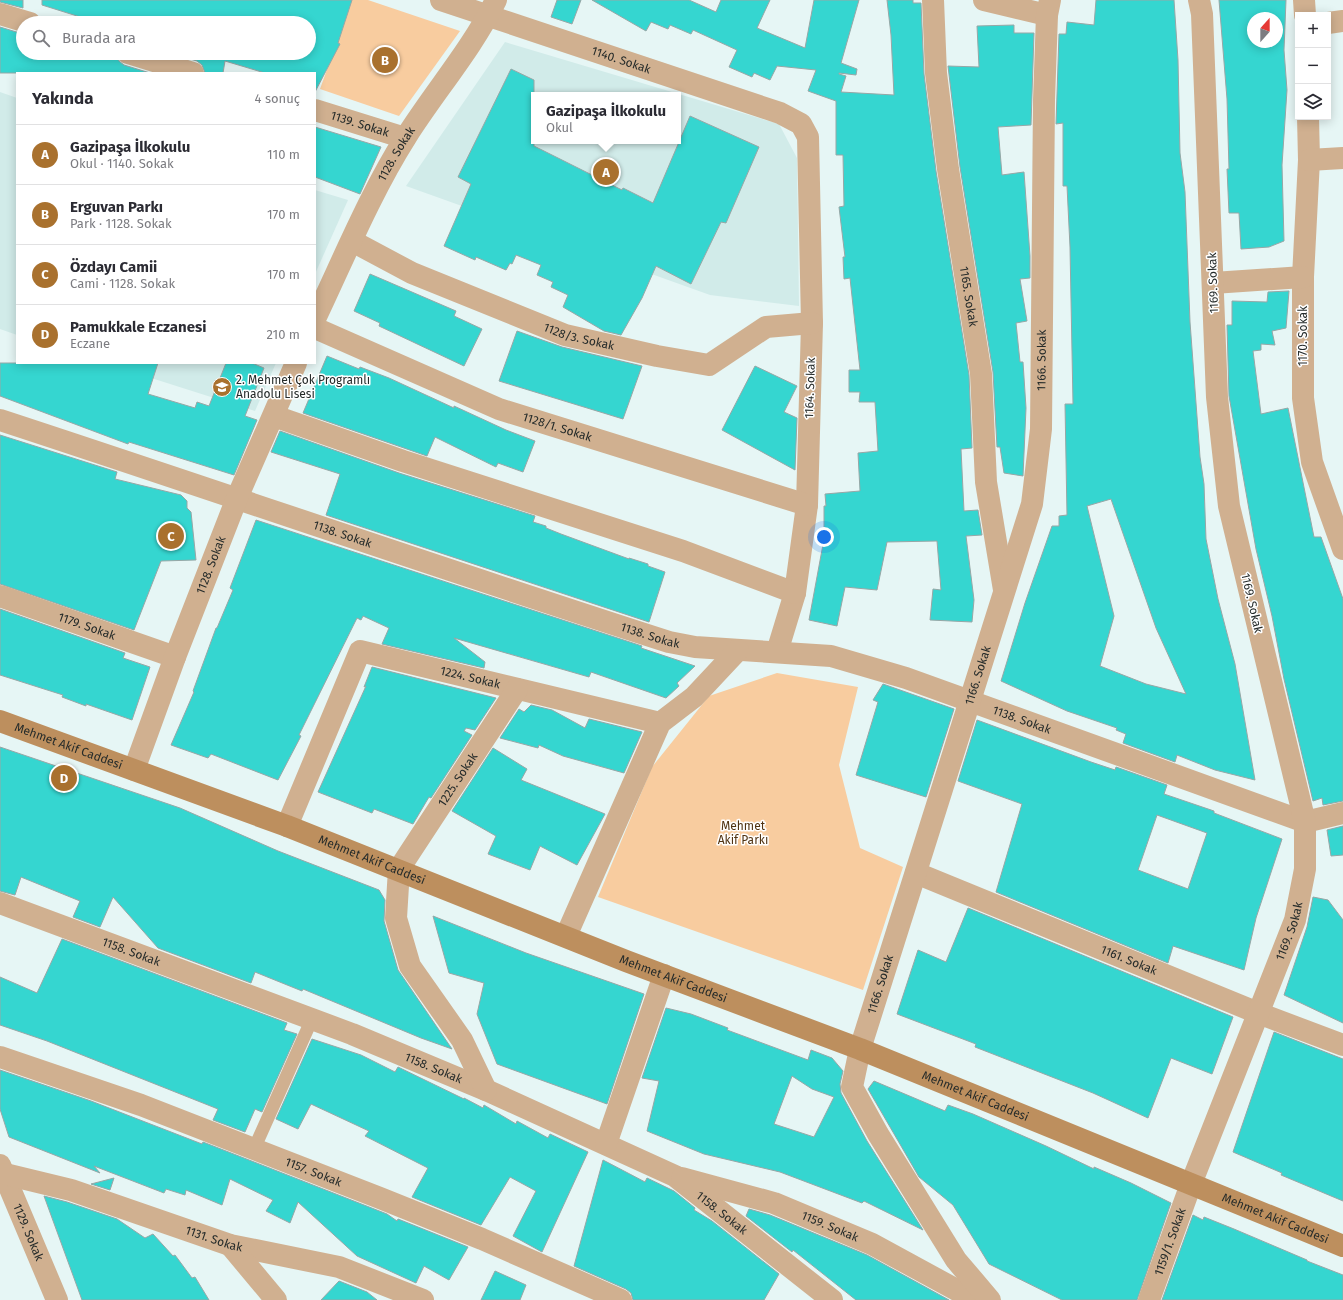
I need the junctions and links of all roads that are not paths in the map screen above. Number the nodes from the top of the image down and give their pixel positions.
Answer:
1 (441, 0) edge
2 (933, 0) edge
3 (984, 0) edge
4 (1199, 0) edge
5 (1304, 0) edge
6 (492, 7) edge
7 (1049, 8) edge
8 (1305, 12) edge
9 (0, 14) edge
10 (16, 19) edge
11 (1343, 21) edge
12 (1331, 23) edge
13 (151, 60) edge
14 (190, 72) edge
15 (316, 110) edge
16 (1308, 120) edge
17 (801, 124) joint
18 (405, 138) junction
19 (1343, 158) edge
20 (1309, 160) junction
21 (352, 242) junction
22 (1304, 277) junction
23 (1214, 284) junction
24 (316, 317) edge
25 (812, 323) junction
26 (316, 328) edge
27 (296, 364) edge
28 (274, 416) junction
29 (0, 420) edge
30 (237, 498) junction
31 (807, 504) junction
32 (1343, 549) edge
33 (795, 593) junction
34 (1005, 594) junction
35 (0, 596) edge
36 (738, 650) junction
37 (778, 652) junction
38 (174, 657) junction
39 (517, 689) junction
40 (970, 701) junction
41 (0, 722) edge
42 (660, 723) junction
43 (134, 770) junction
44 (1343, 813) edge
45 (1305, 822) junction
46 (287, 826) junction
47 (399, 869) junction
48 (916, 873) junction
49 (0, 903) edge
50 (566, 936) junction
51 (664, 975) junction
52 (1258, 1013) junction
53 (312, 1019) junction
54 (1343, 1045) edge
55 (860, 1049) junction
56 (0, 1058) edge
57 (486, 1090) junction
58 (606, 1144) junction
59 (254, 1149) junction
60 (2, 1169) edge
61 (675, 1176) junction
62 (1191, 1184) junction
63 (230, 1245) junction
64 (1343, 1246) edge
65 (57, 1300) edge
66 (276, 1300) edge
67 (423, 1300) edge
68 (621, 1300) edge
69 (832, 1300) edge
70 (975, 1300) edge
71 (990, 1300) edge
72 (1149, 1300) edge

1 - 6 street, 1140. Sokak
2 - 34 street, 1165. Sokak
3 - 7 street
4 - 23 street, 1169. Sokak
5 - 8 street
6 - 17 street, 1140. Sokak
6 - 18 street, 1128. Sokak
7 - 34 street, 1166. Sokak
9 - 10 street
11 - 12 street
13 - 14 street
15 - 18 street, 1139. Sokak
16 - 20 street, 1170. Sokak
17 - 25 street, 1164. Sokak
18 - 21 street, 1128. Sokak
19 - 20 street
20 - 22 street, 1170. Sokak
21 - 24 street, 1128. Sokak
21 - 25 street, 1128/3. Sokak
22 - 23 street
22 - 32 street, 1170. Sokak
23 - 45 street, 1169. Sokak
25 - 31 street, 1164. Sokak
26 - 31 street, 1128/1. Sokak
27 - 28 street, 1128. Sokak
28 - 30 street, 1128. Sokak
28 - 33 street
29 - 30 street, 1138. Sokak
30 - 36 street, 1138. Sokak
30 - 38 street, 1128. Sokak
31 - 33 street, 1164. Sokak
33 - 37 street, 1164. Sokak
34 - 40 street, 1166. Sokak
35 - 38 street, 1179. Sokak
36 - 37 street, 1138. Sokak
36 - 42 street
37 - 40 street, 1138. Sokak
38 - 43 street, 1128. Sokak
39 - 42 street, 1224. Sokak
39 - 46 street, 1224. Sokak
39 - 47 street, 1225. Sokak
40 - 45 street, 1138. Sokak
40 - 48 street, 1166. Sokak
41 - 43 main road, Mehmet Akif Caddesi
42 - 50 street
43 - 46 main road, Mehmet Akif Caddesi
44 - 45 street
45 - 52 street, 1169. Sokak
46 - 47 main road, Mehmet Akif Caddesi
47 - 50 main road, Mehmet Akif Caddesi
47 - 57 street
48 - 52 street, 1161. Sokak
48 - 55 street, 1166. Sokak
49 - 53 street, 1158. Sokak
50 - 51 main road, Mehmet Akif Caddesi
51 - 55 main road, Mehmet Akif Caddesi
51 - 58 street
52 - 54 street, 1161. Sokak
52 - 62 street, 1169. Sokak
53 - 57 street, 1158. Sokak
53 - 59 lane
55 - 62 main road, Mehmet Akif Caddesi
55 - 71 street, 1166. Sokak
56 - 59 street, 1157. Sokak
57 - 58 street, 1158. Sokak
58 - 61 street, 1158. Sokak
59 - 68 street, 1157. Sokak
60 - 63 street, 1131. Sokak
60 - 65 street, 1129. Sokak
61 - 69 street, 1158. Sokak
61 - 70 street, 1159. Sokak
62 - 64 main road, Mehmet Akif Caddesi
62 - 72 street, 1159/1. Sokak
63 - 66 street
63 - 67 street, 1131. Sokak

